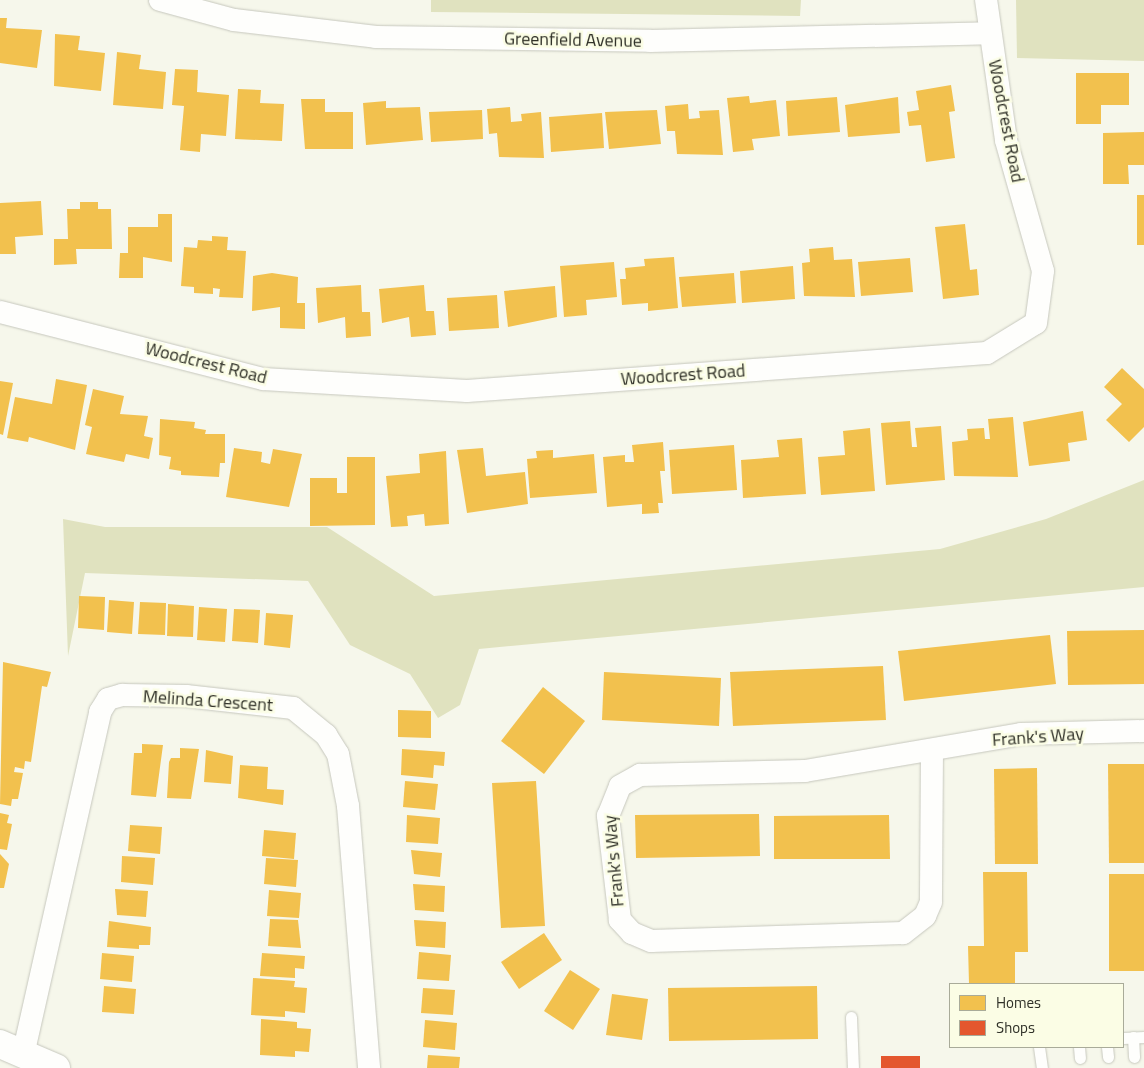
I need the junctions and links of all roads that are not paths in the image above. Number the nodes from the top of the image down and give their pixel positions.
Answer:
1 (160, 0) edge
2 (986, 0) edge
3 (990, 34) junction
4 (0, 312) edge
5 (1144, 731) edge
6 (932, 750) junction
7 (851, 1017) dead end
8 (1133, 1037) edge
9 (1039, 1048) edge
10 (12, 1049) edge
11 (1134, 1056) dead end
12 (56, 1068) edge
13 (369, 1068) edge
14 (853, 1068) edge
15 (1042, 1068) edge

1 - 3 street, Greenfield Avenue
2 - 3 street, Woodcrest Road
3 - 4 street, Woodcrest Road
5 - 6 street, Frank's Way
6 - 6 street, Frank's Way
7 - 14 lane
8 - 11 lane
9 - 15 lane
10 - 12 main road
10 - 13 street, Melinda Crescent

